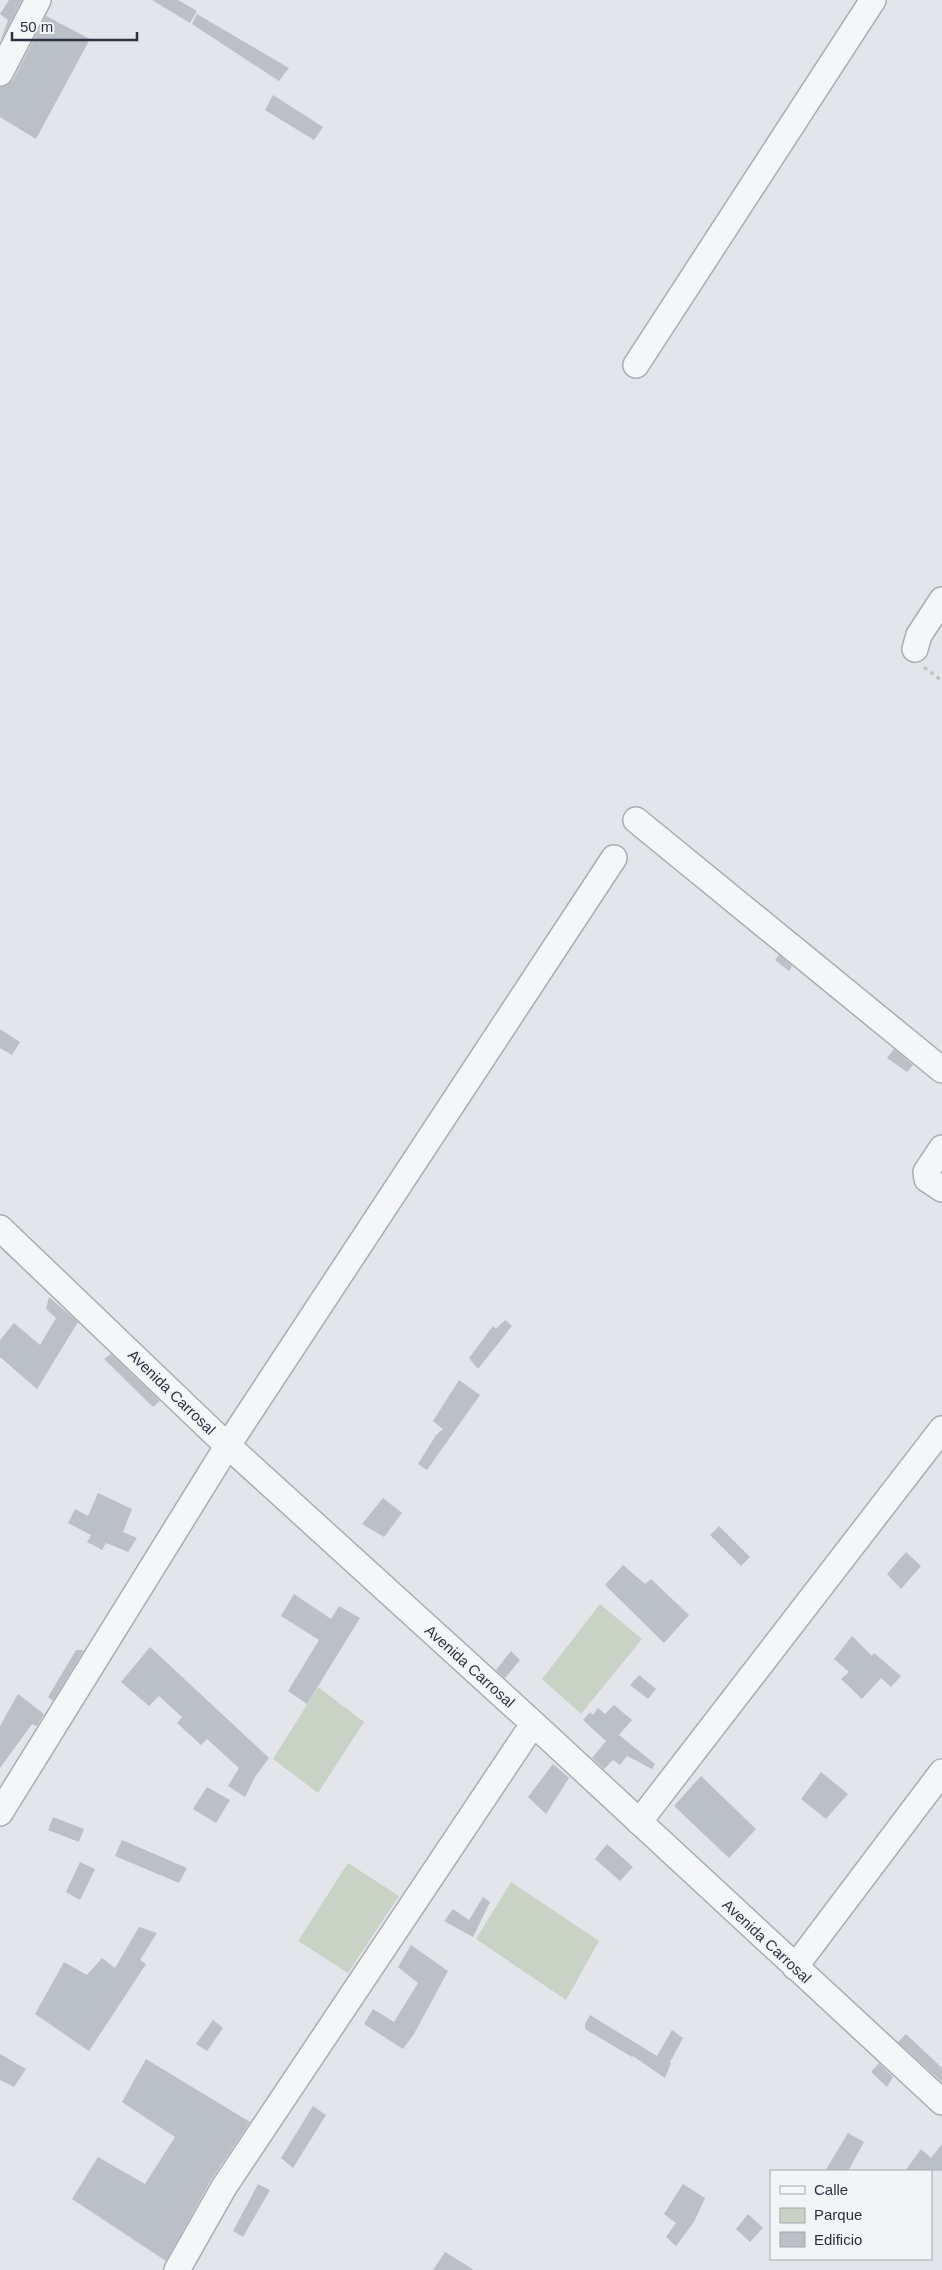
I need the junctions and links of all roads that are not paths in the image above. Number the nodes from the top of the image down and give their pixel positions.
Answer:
1 (38, 0) edge
2 (873, 0) edge
3 (0, 73) edge
4 (636, 365) dead end
5 (942, 600) edge
6 (914, 649) dead end
7 (636, 820) dead end
8 (614, 858) dead end
9 (942, 1070) edge
10 (942, 1148) edge
11 (942, 1189) edge
12 (0, 1228) edge
13 (942, 1429) edge
14 (228, 1445) junction
15 (535, 1725) junction
16 (942, 1772) edge
17 (0, 1813) edge
18 (639, 1822) junction
19 (795, 1967) junction
20 (942, 2102) edge
21 (177, 2270) edge

1 - 3 street
2 - 4 street
5 - 6 street
7 - 9 street
8 - 14 street
10 - 11 street
12 - 14 street, Avenida Carrosal
13 - 18 street
14 - 15 street, Avenida Carrosal
14 - 17 street
15 - 18 street, Avenida Carrosal
15 - 21 street
16 - 19 street
18 - 19 street, Avenida Carrosal
19 - 20 street, Avenida Carrosal

